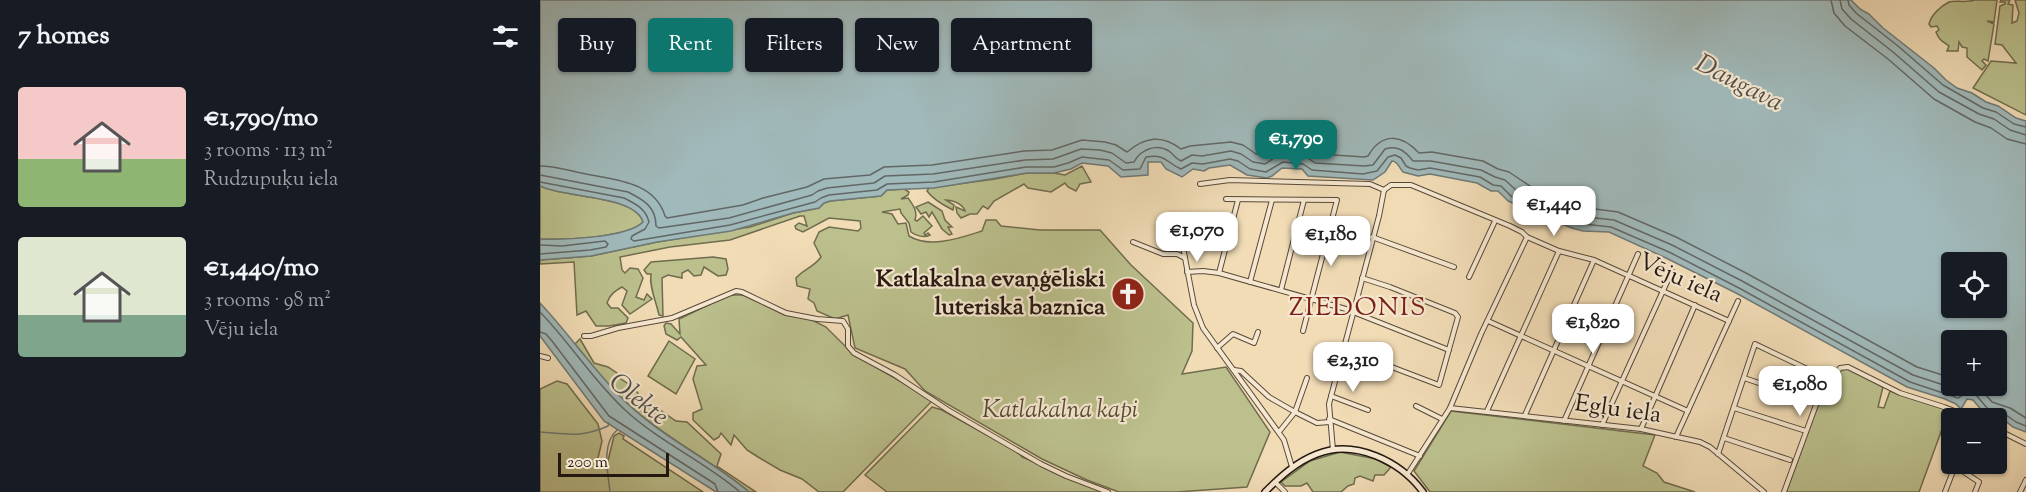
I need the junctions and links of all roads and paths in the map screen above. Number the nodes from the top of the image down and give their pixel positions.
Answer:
1 (1200, 184) dead end
2 (1384, 190) junction
3 (1226, 199) dead end
4 (1238, 200) junction
5 (1272, 200) junction
6 (1304, 200) junction
7 (1495, 221) junction
8 (1173, 234) dead end
9 (1372, 237) junction
10 (1527, 237) junction
11 (1133, 242) dead end
12 (1559, 251) junction
13 (1638, 254) dead end
14 (1185, 258) junction
15 (1594, 260) junction
16 (1454, 267) dead end
17 (1672, 271) dead end
18 (1187, 273) junction
19 (1219, 273) junction
20 (1628, 276) junction
21 (1469, 277) dead end
22 (1362, 278) junction
23 (1250, 282) junction
24 (1281, 290) junction
25 (1663, 290) junction
26 (1311, 299) junction
27 (1738, 301) dead end
28 (1695, 305) junction
29 (1353, 311) junction
30 (1488, 321) junction
31 (1728, 321) junction
32 (1303, 331) dead end
33 (1258, 332) dead end
34 (1521, 335) junction
35 (584, 336) dead end
36 (1217, 348) junction
37 (1449, 350) junction
38 (1554, 350) junction
39 (1342, 352) junction
40 (540, 356) edge
41 (548, 358) dead end
42 (1588, 365) junction
43 (1234, 370) junction
44 (1307, 378) dead end
45 (1744, 378) junction
46 (1622, 381) junction
47 (1828, 384) junction
48 (1331, 396) junction
49 (1655, 396) junction
50 (1816, 402) junction
51 (1416, 406) dead end
52 (1450, 408) junction
53 (1734, 408) junction
54 (1947, 408) edge
55 (1368, 410) dead end
56 (1487, 411) junction
57 (1689, 411) junction
58 (1295, 412) junction
59 (1525, 415) junction
60 (1442, 419) junction
61 (1330, 421) junction
62 (1564, 421) junction
63 (1602, 425) junction
64 (1641, 429) junction
65 (1806, 431) junction
66 (1279, 432) junction
67 (2007, 434) edge
68 (1676, 437) junction
69 (1724, 438) junction
70 (2026, 444) edge
71 (1333, 450) junction
72 (1718, 454) junction
73 (1420, 456) junction
74 (1790, 460) dead end
75 (1292, 467) junction
76 (1951, 474) edge
77 (1967, 474) edge
78 (1407, 475) junction
79 (2026, 480) edge
80 (1275, 482) junction
81 (1420, 491) edge
82 (1108, 492) edge
83 (1265, 492) edge
84 (1285, 492) edge
85 (1764, 492) edge
86 (1784, 492) edge
87 (1945, 492) edge
88 (1975, 492) edge
89 (2020, 492) edge

1 - 2 street
2 - 7 street, Vēju iela
2 - 9 street
3 - 4 street
4 - 5 street
4 - 19 street
5 - 6 street
5 - 23 street
6 - 24 street
6 - 26 street
7 - 10 street, Vēju iela
7 - 21 street
8 - 14 street
9 - 16 street
9 - 22 street
10 - 12 street, Vēju iela
10 - 30 street
11 - 14 street
12 - 15 street, Vēju iela
12 - 34 street
13 - 20 street
14 - 18 street
15 - 20 street, Vēju iela
15 - 38 street
17 - 25 street
18 - 19 street
18 - 36 street
19 - 23 street
20 - 25 street, Vēju iela
20 - 42 street
22 - 29 street
22 - 37 street
23 - 24 street
24 - 26 street
25 - 28 street, Vēju iela
25 - 46 street
26 - 29 street
26 - 32 street
27 - 31 street
28 - 31 street, Vēju iela
28 - 49 street
29 - 37 street
29 - 39 street
30 - 34 street
30 - 52 street
31 - 57 street
33 - 36 street
34 - 38 street
34 - 56 street
35 - 82 street
36 - 43 street
37 - 39 street
38 - 42 street
38 - 59 street
39 - 48 street
40 - 41 street
42 - 46 street
42 - 62 street
43 - 58 street
43 - 66 street
44 - 58 street
45 - 47 street
45 - 50 street
45 - 53 street
46 - 49 street
46 - 63 street
47 - 50 street
47 - 54 street
48 - 55 street
48 - 61 street
49 - 57 street
49 - 64 street
50 - 65 street
51 - 60 street
52 - 56 street, Egļu iela
52 - 60 street
53 - 65 street
53 - 69 street
56 - 59 street, Egļu iela
57 - 68 street
58 - 61 street
58 - 66 street
59 - 62 street, Egļu iela
60 - 73 street
61 - 71 street
61 - 73 street
62 - 63 street, Egļu iela
63 - 64 street, Egļu iela
64 - 68 street, Egļu iela
65 - 86 street
66 - 75 street
67 - 70 street
68 - 72 street, Egļu iela
69 - 72 street
69 - 74 street
71 - 75 main road
71 - 78 main road
72 - 85 street, Egļu iela
73 - 78 street
75 - 80 main road
76 - 87 street
77 - 88 street
78 - 81 main road
79 - 89 street
80 - 83 main road
80 - 84 street

